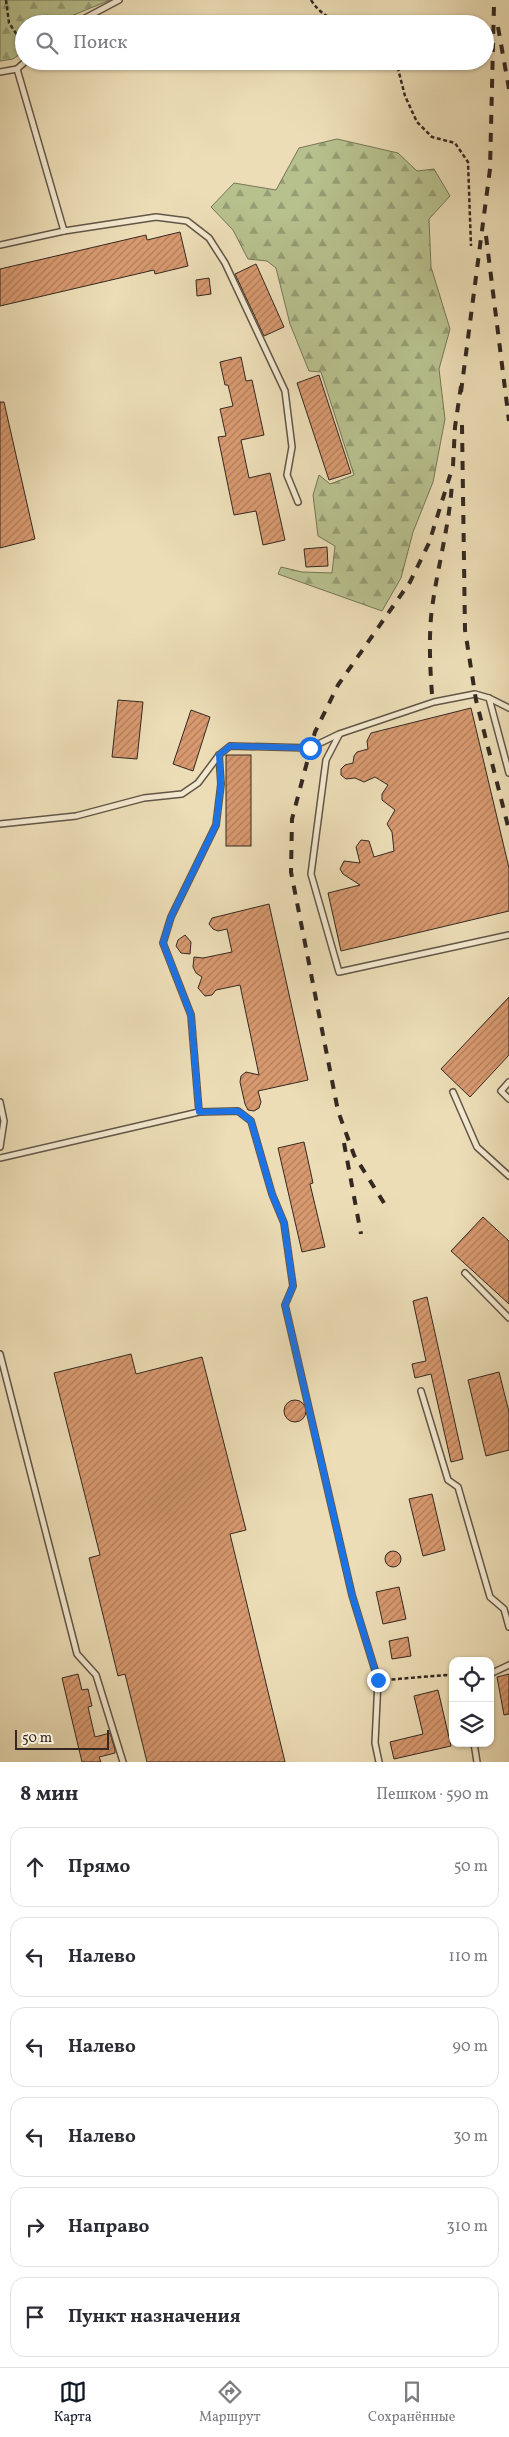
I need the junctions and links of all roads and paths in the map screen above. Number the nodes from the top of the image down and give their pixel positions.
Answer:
1 (6, 0) edge
2 (119, 0) edge
3 (311, 0) edge
4 (91, 15) edge
5 (324, 15) edge
6 (15, 32) edge
7 (15, 69) edge
8 (17, 70) edge
9 (398, 70) edge
10 (0, 72) edge
11 (64, 231) junction
12 (0, 245) edge
13 (471, 246) dead end
14 (298, 502) dead end
15 (490, 698) junction
16 (509, 708) edge
17 (339, 734) junction
18 (219, 755) junction
19 (509, 773) edge
20 (0, 824) edge
21 (509, 935) edge
22 (509, 1082) edge
23 (453, 1092) dead end
24 (509, 1098) edge
25 (0, 1102) edge
26 (199, 1112) junction
27 (0, 1147) edge
28 (0, 1158) edge
29 (509, 1176) edge
30 (465, 1274) dead end
31 (509, 1318) edge
32 (0, 1354) edge
33 (421, 1391) dead end
34 (509, 1627) edge
35 (509, 1666) edge
36 (494, 1672) edge
37 (449, 1677) edge
38 (378, 1680) junction
39 (475, 1747) edge
40 (123, 1762) edge
41 (379, 1762) edge
42 (477, 1762) edge

1 - 6 path
2 - 4 lane
3 - 5 path
7 - 10 lane
8 - 11 lane
9 - 13 path
11 - 12 lane
11 - 14 lane
15 - 16 lane
15 - 17 lane
15 - 19 lane
17 - 18 lane
17 - 21 lane
18 - 20 lane
18 - 26 lane
22 - 24 lane
23 - 29 lane
25 - 27 lane
26 - 28 lane
26 - 38 lane
30 - 31 lane
32 - 40 lane
33 - 34 lane
35 - 36 lane
37 - 38 path
38 - 41 lane
39 - 42 lane

